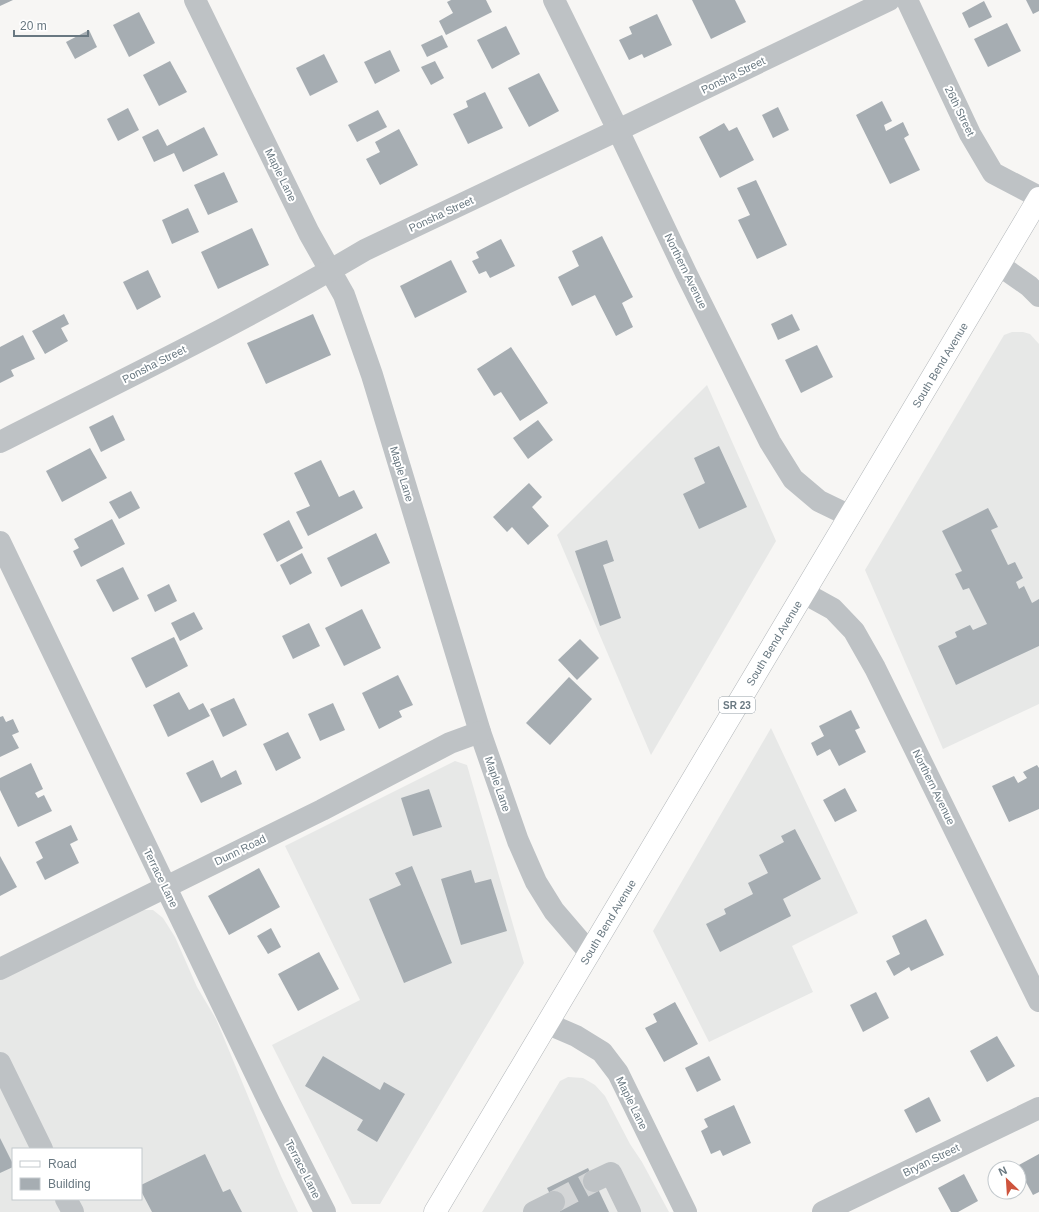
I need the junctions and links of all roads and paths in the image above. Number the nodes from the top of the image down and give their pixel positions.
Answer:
1 (195, 0) edge
2 (554, 0) edge
3 (889, 0) edge
4 (907, 0) edge
5 (618, 130) junction
6 (1039, 198) edge
7 (999, 265) junction
8 (329, 271) junction
9 (1039, 296) edge
10 (0, 442) edge
11 (850, 516) junction
12 (0, 542) edge
13 (804, 593) junction
14 (480, 732) junction
15 (166, 887) junction
16 (590, 953) junction
17 (0, 968) edge
18 (1039, 1001) edge
19 (548, 1024) junction
20 (0, 1063) edge
21 (1039, 1108) edge
22 (42, 1148) edge
23 (594, 1181) tunnel mouth
24 (67, 1200) edge
25 (554, 1202) tunnel mouth
26 (73, 1212) edge
27 (325, 1212) edge
28 (435, 1212) edge
29 (534, 1212) edge
30 (630, 1212) edge
31 (686, 1212) edge
32 (823, 1212) edge

1 - 8 street, Maple Lane
2 - 5 street, Northern Avenue
3 - 5 street, Ponsha Street
4 - 6 street, 26th Street
5 - 8 street, Ponsha Street
5 - 11 street, Northern Avenue
6 - 7 main road, South Bend Avenue / SR 23
7 - 9 street
7 - 11 main road, South Bend Avenue / SR 23
8 - 10 street, Ponsha Street
8 - 14 street, Maple Lane
11 - 13 main road, South Bend Avenue / SR 23
12 - 15 street, Terrace Lane
13 - 16 main road, South Bend Avenue / SR 23
13 - 18 street, Northern Avenue
14 - 15 street, Dunn Road
14 - 16 street, Maple Lane
15 - 17 street, Dunn Road
15 - 27 street, Terrace Lane
16 - 19 main road, South Bend Avenue / SR 23
19 - 28 main road, South Bend Avenue / SR 23
19 - 31 street, Maple Lane
20 - 22 street
21 - 32 street, Bryan Street
23 - 30 street
24 - 26 street
25 - 29 street

